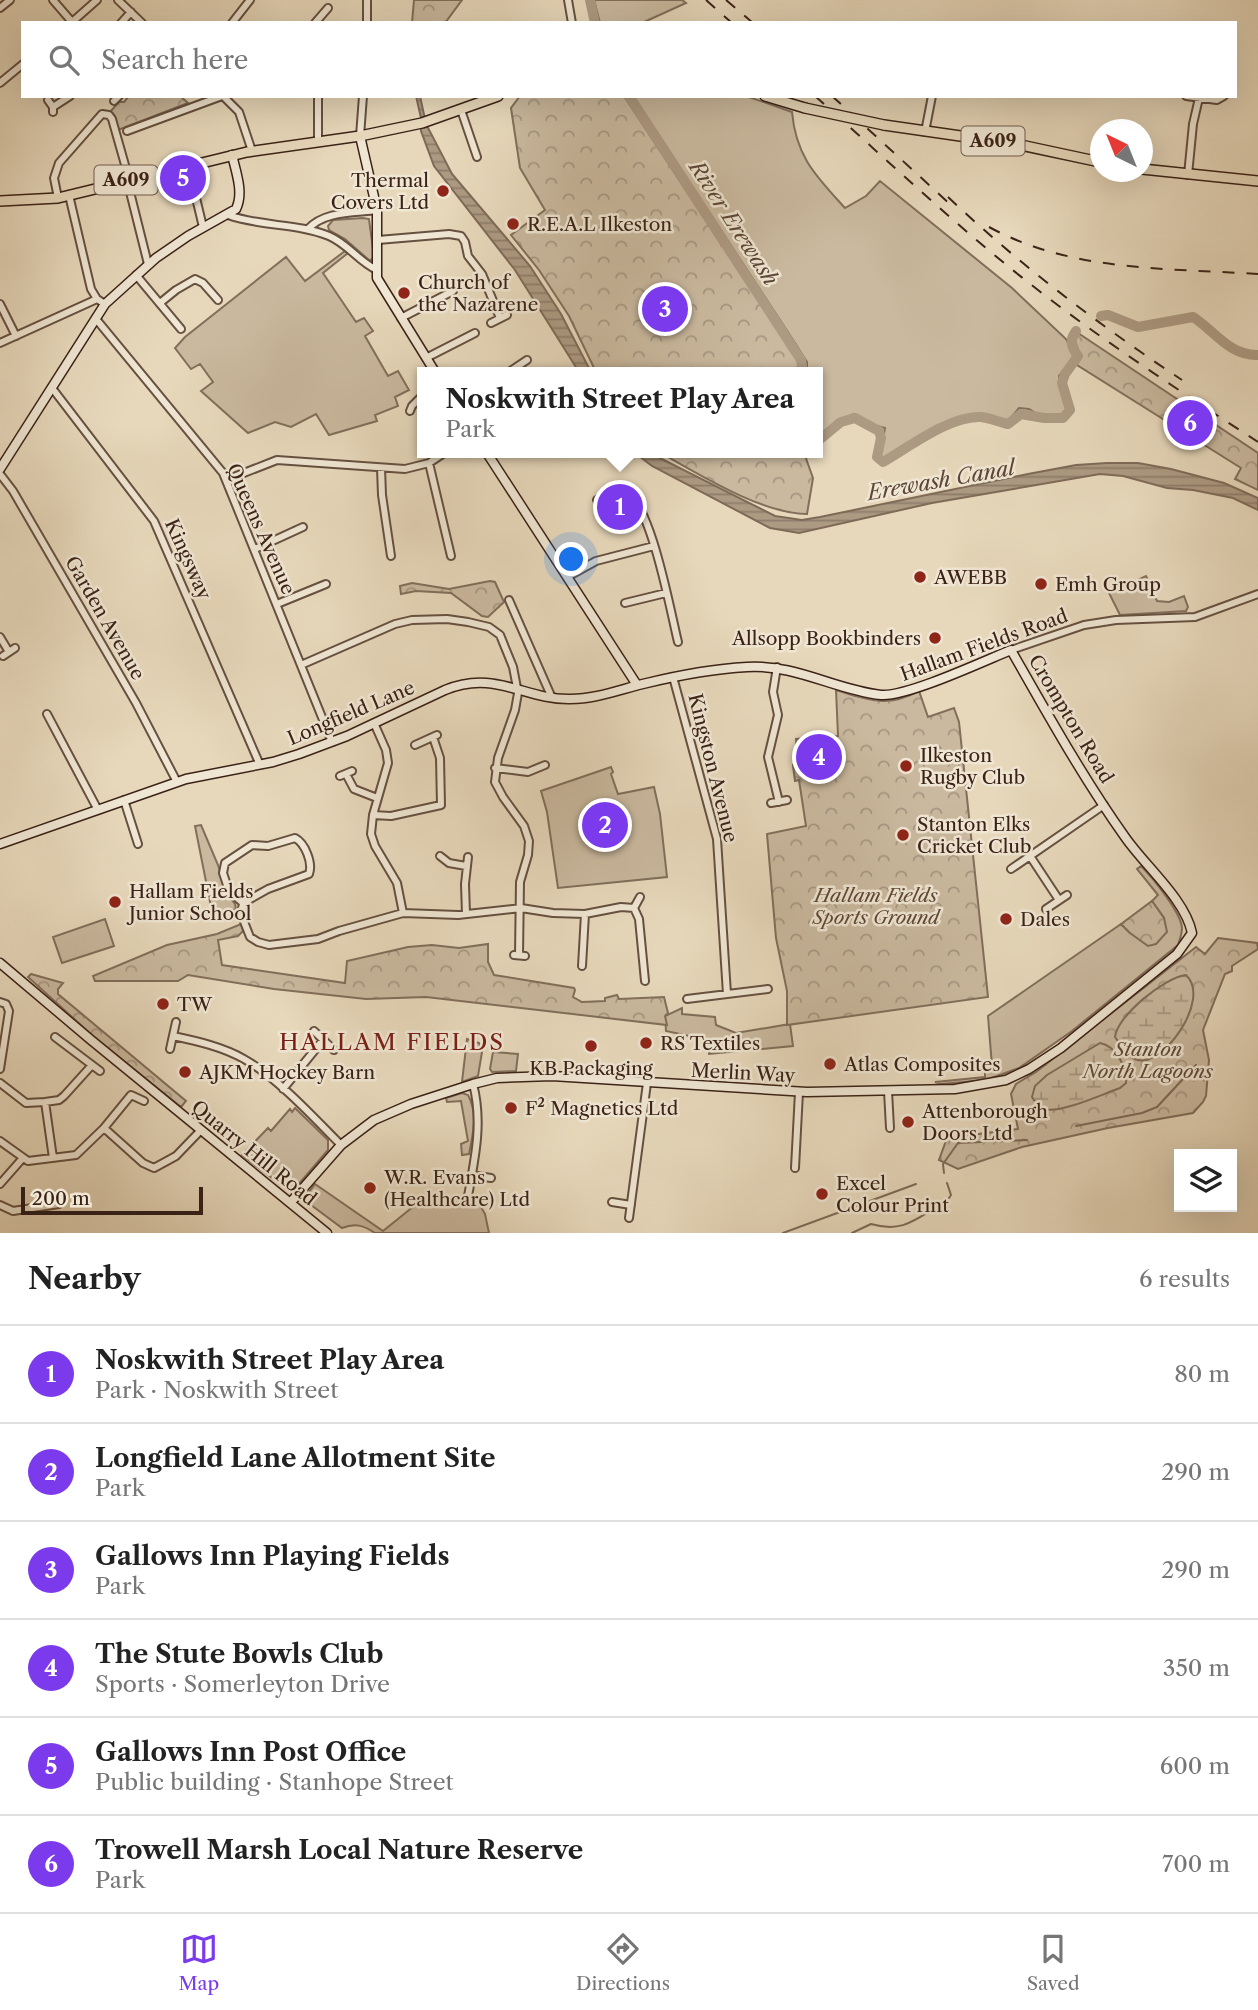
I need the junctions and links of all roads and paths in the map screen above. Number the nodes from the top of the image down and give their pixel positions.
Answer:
1 (10, 0) edge
2 (53, 0) edge
3 (97, 0) edge
4 (118, 0) edge
5 (250, 0) edge
6 (367, 0) edge
7 (568, 0) edge
8 (0, 8) edge
9 (324, 9) dead end
10 (131, 12) junction
11 (70, 21) edge
12 (72, 21) edge
13 (123, 21) edge
14 (140, 21) edge
15 (234, 21) edge
16 (316, 21) edge
17 (367, 21) edge
18 (572, 21) edge
19 (21, 66) edge
20 (0, 83) edge
21 (67, 98) edge
22 (218, 98) edge
23 (225, 98) edge
24 (318, 98) edge
25 (363, 98) edge
26 (493, 98) edge
27 (772, 98) edge
28 (932, 98) edge
29 (1199, 98) edge
30 (1220, 98) edge
31 (48, 100) dead end
32 (461, 110) junction
33 (925, 132) junction
34 (122, 133) junction
35 (360, 136) junction
36 (318, 142) junction
37 (252, 151) junction
38 (474, 154) dead end
39 (232, 155) junction
40 (1090, 160) edge
41 (188, 165) junction
42 (1153, 170) edge
43 (1188, 175) junction
44 (128, 180) junction
45 (1258, 181) edge
46 (69, 195) junction
47 (58, 198) junction
48 (0, 201) edge
49 (377, 210) junction
50 (228, 215) junction
51 (203, 227) junction
52 (308, 229) junction
53 (378, 240) junction
54 (148, 264) junction
55 (377, 270) junction
56 (136, 275) junction
57 (453, 291) dead end
58 (97, 299) junction
59 (218, 300) dead end
60 (160, 303) junction
61 (0, 304) edge
62 (105, 304) junction
63 (401, 318) junction
64 (96, 319) junction
65 (491, 323) dead end
66 (181, 329) dead end
67 (475, 333) dead end
68 (16, 336) junction
69 (0, 344) edge
70 (426, 358) junction
71 (525, 364) dead end
72 (432, 367) edge
73 (519, 367) edge
74 (52, 387) junction
75 (417, 401) edge
76 (410, 413) dead end
77 (436, 458) edge
78 (490, 458) edge
79 (429, 463) junction
80 (381, 468) junction
81 (0, 472) edge
82 (226, 480) junction
83 (600, 496) dead end
84 (303, 527) dead end
85 (654, 545) junction
86 (255, 549) junction
87 (391, 556) dead end
88 (451, 556) dead end
89 (567, 578) junction
90 (326, 584) dead end
91 (639, 591) dead end
92 (666, 593) junction
93 (1258, 594) edge
94 (641, 598) junction
95 (509, 600) dead end
96 (625, 603) dead end
97 (277, 604) junction
98 (520, 604) dead end
99 (513, 608) junction
100 (0, 638) edge
101 (667, 638) dead end
102 (1011, 650) junction
103 (9, 652) dead end
104 (301, 665) junction
105 (777, 667) junction
106 (673, 677) junction
107 (637, 685) junction
108 (518, 688) junction
109 (551, 698) junction
110 (47, 714) dead end
111 (374, 723) junction
112 (332, 742) junction
113 (415, 745) dead end
114 (260, 765) junction
115 (545, 765) dead end
116 (495, 768) junction
117 (346, 774) dead end
118 (177, 782) junction
119 (377, 798) junction
120 (124, 800) junction
121 (787, 800) dead end
122 (449, 804) dead end
123 (441, 805) junction
124 (1104, 805) junction
125 (99, 810) junction
126 (373, 815) junction
127 (0, 844) edge
128 (138, 844) dead end
129 (439, 856) dead end
130 (1030, 856) junction
131 (468, 857) dead end
132 (466, 866) junction
133 (1012, 869) dead end
134 (1067, 895) dead end
135 (640, 897) dead end
136 (1059, 900) junction
137 (243, 903) junction
138 (521, 908) junction
139 (634, 908) junction
140 (1046, 909) dead end
141 (403, 913) junction
142 (466, 914) junction
143 (584, 914) junction
144 (248, 933) junction
145 (241, 938) dead end
146 (1187, 942) joint
147 (519, 955) dead end
148 (0, 962) edge
149 (582, 966) dead end
150 (645, 981) dead end
151 (768, 989) dead end
152 (727, 993) junction
153 (687, 999) dead end
154 (0, 1002) edge
155 (176, 1022) dead end
156 (314, 1031) dead end
157 (173, 1036) junction
158 (55, 1037) dead end
159 (323, 1040) junction
160 (170, 1049) dead end
161 (334, 1050) dead end
162 (92, 1065) junction
163 (0, 1069) edge
164 (100, 1072) dead end
165 (0, 1083) edge
166 (647, 1083) junction
167 (473, 1084) junction
168 (283, 1089) junction
169 (888, 1091) junction
170 (799, 1092) junction
171 (144, 1101) dead end
172 (45, 1102) junction
173 (104, 1128) junction
174 (890, 1129) dead end
175 (201, 1130) junction
176 (0, 1141) edge
177 (341, 1145) junction
178 (76, 1155) junction
179 (53, 1158) junction
180 (22, 1159) junction
181 (795, 1159) junction
182 (805, 1159) dead end
183 (82, 1164) dead end
184 (795, 1168) dead end
185 (472, 1175) junction
186 (491, 1178) dead end
187 (0, 1184) edge
188 (468, 1196) dead end
189 (291, 1202) junction
190 (612, 1202) dead end
191 (59, 1204) dead end
192 (0, 1205) edge
193 (50, 1205) junction
194 (631, 1205) junction
195 (51, 1215) dead end
196 (629, 1218) dead end
197 (327, 1233) edge

1 - 8 street
2 - 11 street
3 - 12 street
4 - 10 street
5 - 15 street
6 - 17 street
7 - 18 street
9 - 16 street
10 - 13 street
10 - 14 street
19 - 20 street
21 - 31 street
22 - 34 street
23 - 37 street
24 - 36 street
25 - 35 street
26 - 32 main road, A609
27 - 33 main road, A609, bridge
28 - 33 street
29 - 30 street
29 - 43 street
32 - 35 main road, A609
32 - 38 street
33 - 40 main road, A609
34 - 44 street
34 - 47 street
35 - 36 main road, A609
35 - 49 street
36 - 37 main road, A609
37 - 39 main road, A609
39 - 41 main road, A609
39 - 50 street
41 - 44 main road, A609
41 - 51 street
42 - 43 main road
43 - 45 main road
44 - 46 main road, A609
44 - 54 street
46 - 47 main road, A609
46 - 58 street
47 - 48 main road, A609
49 - 52 street
49 - 53 street
50 - 51 street
50 - 52 street
51 - 54 street
52 - 55 street
53 - 55 street
53 - 65 street
54 - 56 street
55 - 63 street
56 - 60 street
56 - 62 street
57 - 63 street
58 - 62 street
58 - 68 street
59 - 60 street
60 - 66 street
61 - 68 street
62 - 64 street
63 - 70 street
64 - 74 street
64 - 82 street, Queens Avenue
67 - 70 street
68 - 69 street
70 - 72 street
71 - 73 street
74 - 81 street
74 - 114 street, Kingsway
75 - 76 street
77 - 79 street
78 - 89 street
79 - 80 street
79 - 88 street
80 - 82 street
80 - 87 street
81 - 118 street, Garden Avenue
82 - 86 street, Queens Avenue
83 - 85 street
84 - 86 street
85 - 89 street
85 - 92 street
86 - 97 street, Queens Avenue
89 - 107 street
90 - 97 street
91 - 94 street
92 - 94 street
92 - 101 street
93 - 102 street, Hallam Fields Road
94 - 96 street
95 - 99 street
97 - 104 street, Queens Avenue
98 - 99 street
99 - 109 street
100 - 103 street
102 - 105 street, Hallam Fields Road
102 - 124 street, Crompton Road
104 - 108 street
104 - 112 street, Queens Avenue
105 - 106 street, Hallam Fields Road
105 - 121 street
106 - 107 street, Hallam Fields Road
106 - 152 street, Kingston Avenue
107 - 109 street, Longfield Lane
108 - 109 street, Longfield Lane
108 - 111 street, Longfield Lane
108 - 116 street
110 - 125 street
111 - 112 street, Longfield Lane
111 - 119 street
112 - 114 street, Longfield Lane
113 - 123 street
114 - 118 street, Longfield Lane
115 - 116 street
116 - 138 street
117 - 119 street
118 - 120 street, Longfield Lane
119 - 126 street
120 - 125 street, Longfield Lane
120 - 128 street
122 - 123 street
123 - 126 street
124 - 130 street, Crompton Road
124 - 146 street, Crompton Road
125 - 127 street, Longfield Lane
126 - 141 street
129 - 132 street
130 - 133 street, Crompton Road
130 - 136 street
131 - 132 street
132 - 142 street
134 - 136 street
135 - 139 street
136 - 140 street
137 - 137 street
137 - 144 street
138 - 142 street
138 - 143 street
138 - 147 street
139 - 143 street
139 - 150 street
141 - 142 street
141 - 144 street
143 - 149 street
144 - 145 street
146 - 169 street, Merlin Way
148 - 175 street, Quarry Hill Road
151 - 152 street
152 - 153 street
154 - 163 street
155 - 157 street
156 - 159 street
157 - 160 street
157 - 168 street
158 - 162 street
159 - 161 street
159 - 168 street
162 - 164 street
162 - 172 street
165 - 172 street
166 - 167 street, Merlin Way
166 - 170 street, Merlin Way
166 - 194 street
167 - 177 street, Merlin Way
167 - 185 street
168 - 177 street
169 - 170 street, Merlin Way
169 - 174 street
170 - 181 street
171 - 173 street
172 - 179 street
173 - 175 street
173 - 178 street
175 - 189 street, Quarry Hill Road
176 - 180 street
177 - 189 street, Merlin Way
178 - 179 street
178 - 183 street
179 - 180 street
180 - 187 street
181 - 182 street
181 - 184 street
185 - 186 street
185 - 188 street
189 - 197 street, Quarry Hill Road
190 - 194 street
191 - 193 street
192 - 193 street
193 - 195 street
194 - 196 street

